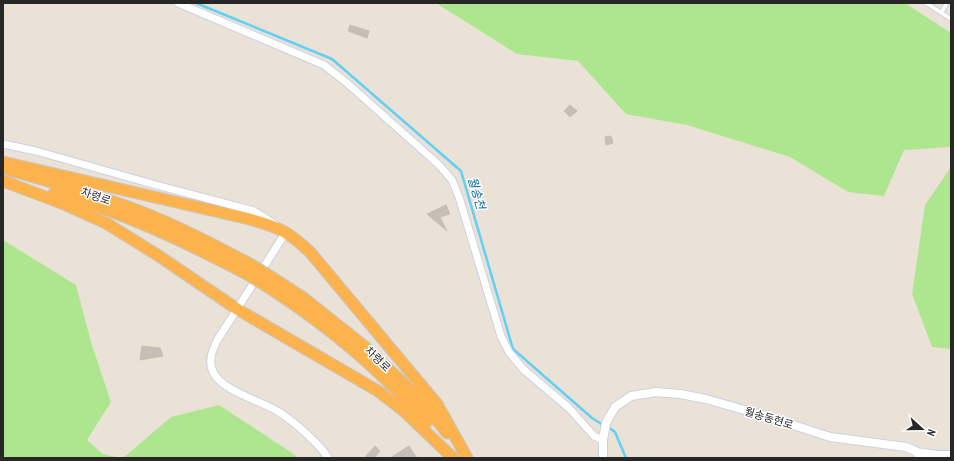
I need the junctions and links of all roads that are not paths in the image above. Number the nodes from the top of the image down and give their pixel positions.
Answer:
1 (178, 3) edge
2 (926, 3) edge
3 (947, 3) edge
4 (941, 13) junction
5 (951, 19) edge
6 (3, 144) edge
7 (3, 162) edge
8 (3, 169) edge
9 (3, 180) edge
10 (286, 232) junction
11 (247, 268) junction
12 (270, 283) junction
13 (236, 309) junction
14 (603, 436) junction
15 (915, 451) junction
16 (951, 455) edge
17 (328, 458) edge
18 (454, 458) edge
19 (467, 458) edge
20 (603, 458) edge
21 (922, 458) edge

1 - 14 street
2 - 4 lane
3 - 4 lane
4 - 5 lane
6 - 10 street
7 - 10 highway
8 - 11 highway, 차령로
9 - 11 highway, 차령로
9 - 13 highway
10 - 13 street
10 - 19 highway
11 - 12 highway, bridge
12 - 18 highway, 차령로
12 - 19 highway, 차령로
13 - 17 street
13 - 18 highway
14 - 15 street, 월송동현로
14 - 20 street
15 - 16 street
15 - 21 street, 월송동현로

